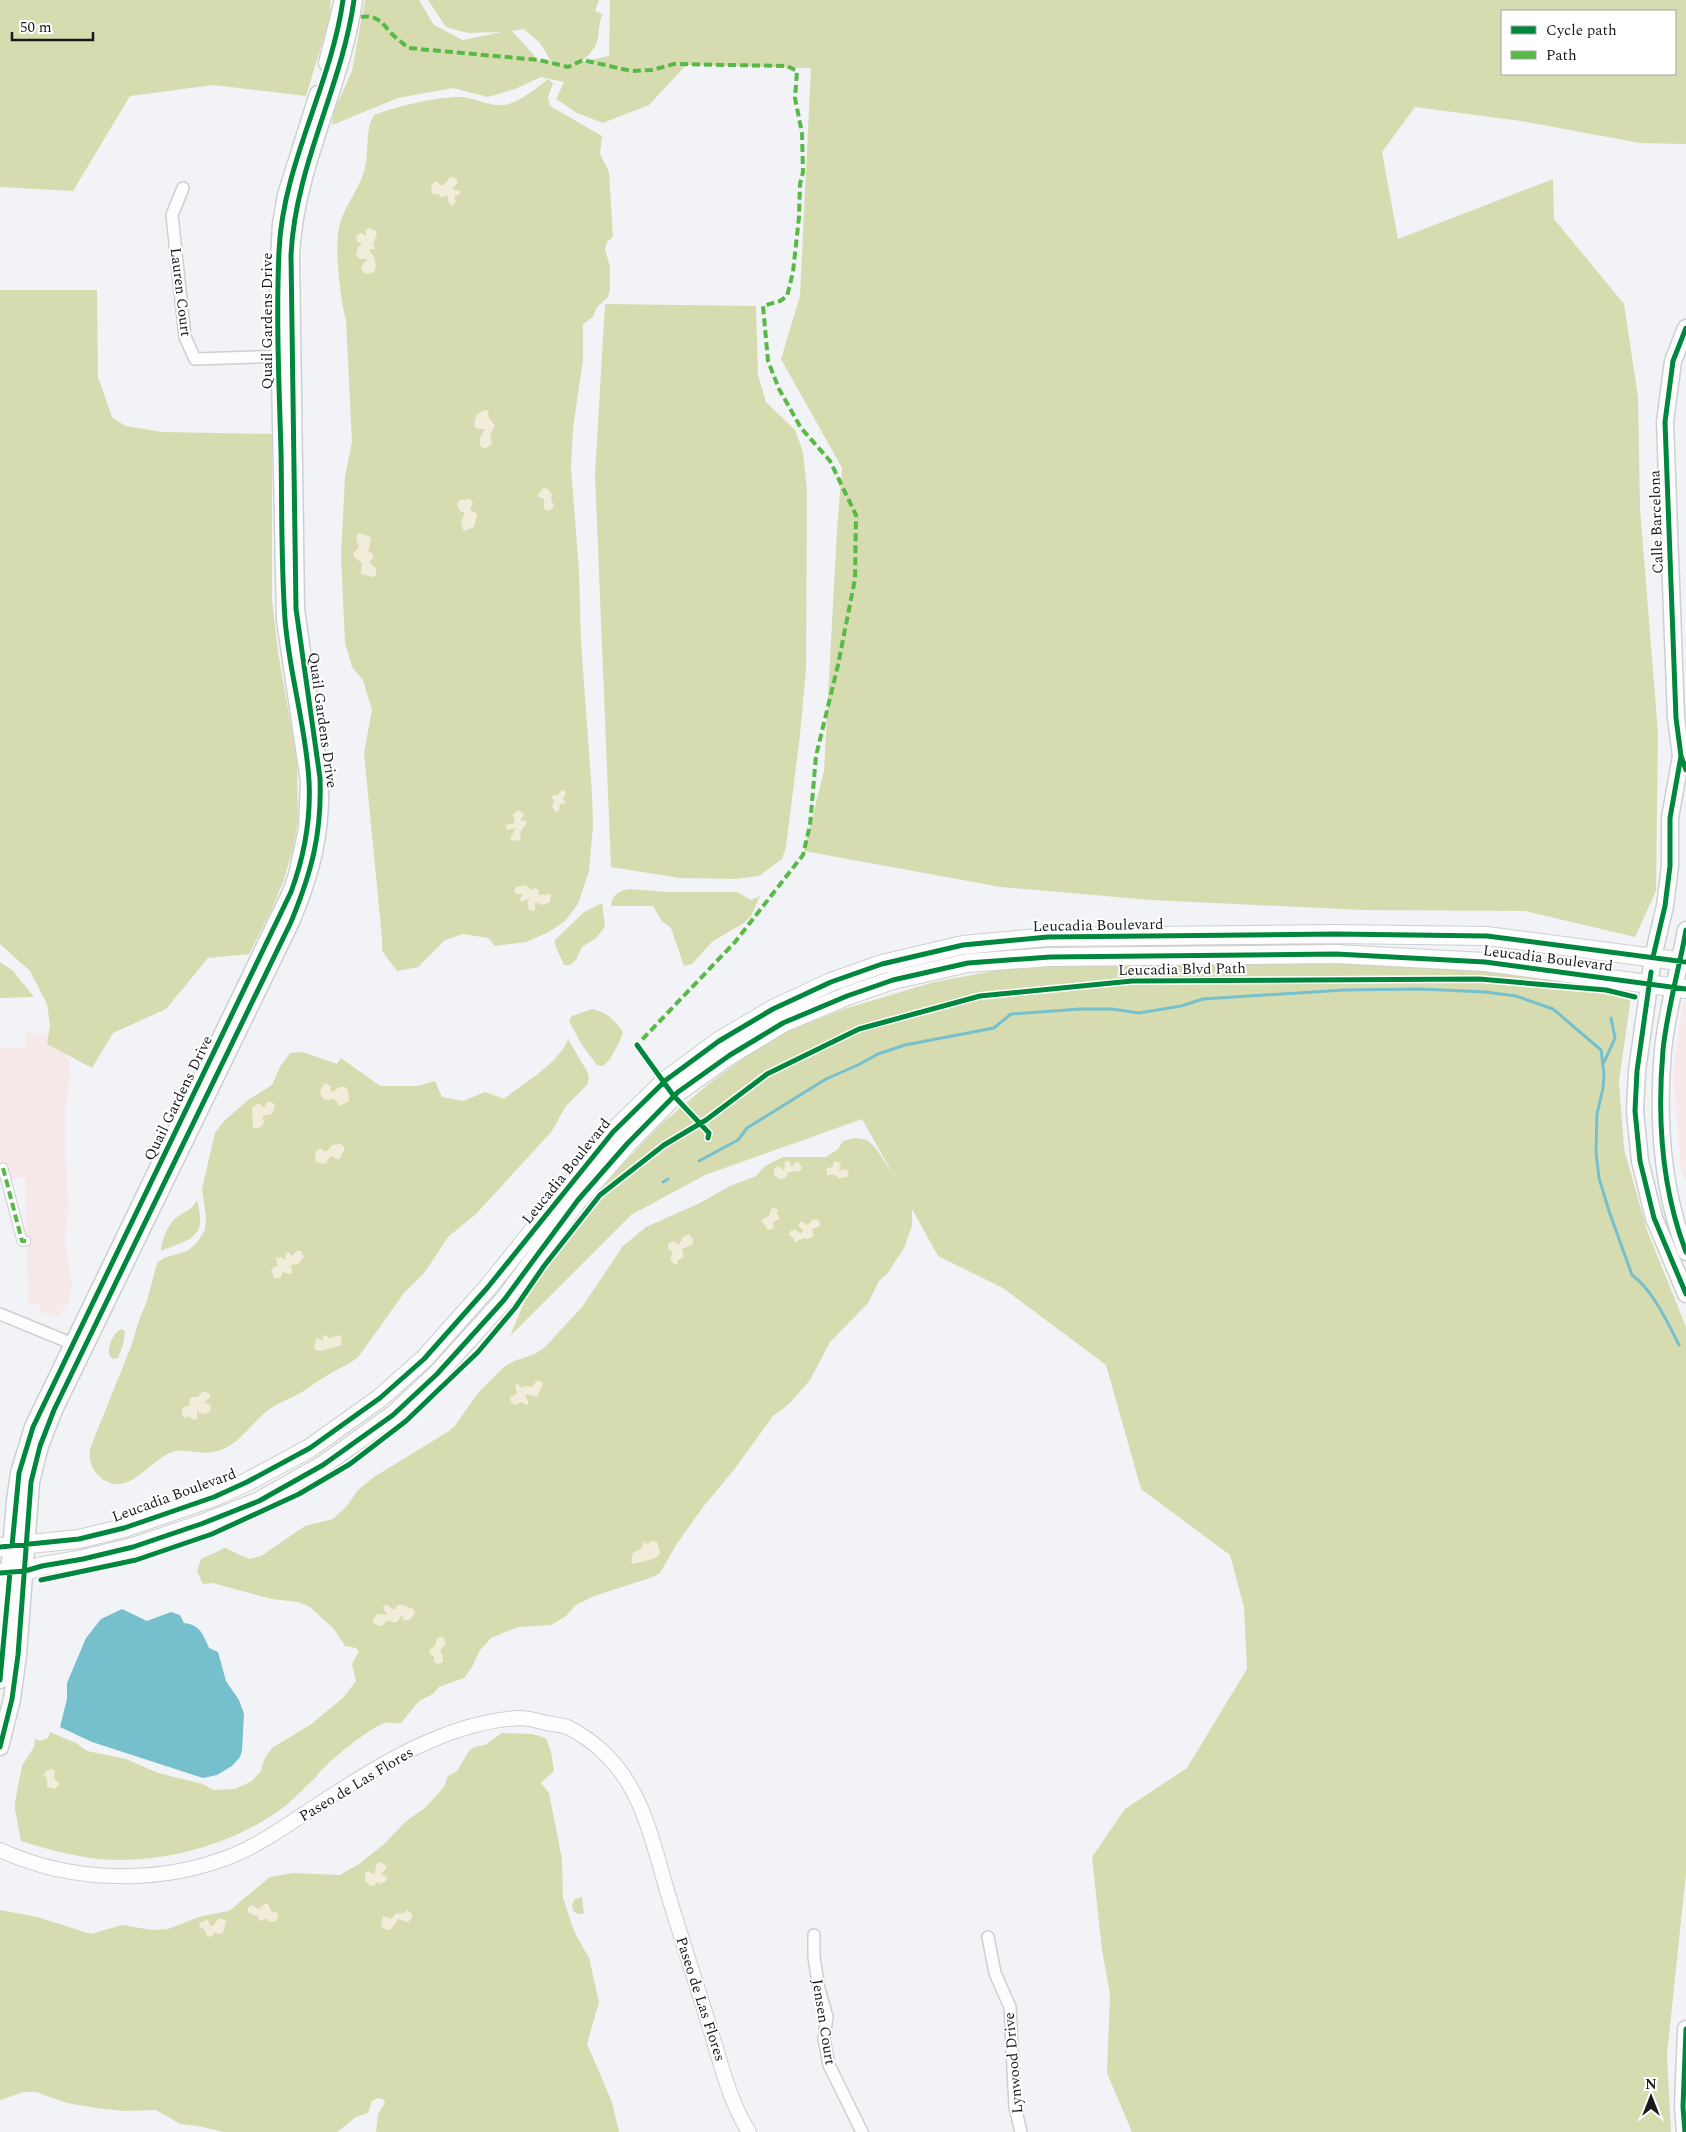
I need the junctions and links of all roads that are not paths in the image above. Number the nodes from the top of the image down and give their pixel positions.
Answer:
1 (342, 0) edge
2 (354, 0) edge
3 (183, 188) dead end
4 (1686, 328) edge
5 (286, 356) junction
6 (1683, 763) edge
7 (1686, 930) edge
8 (1653, 956) junction
9 (1683, 962) edge
10 (1650, 984) junction
11 (1680, 988) edge
12 (3, 1168) dead end
13 (26, 1241) dead end
14 (1686, 1252) edge
15 (1686, 1294) edge
16 (0, 1314) edge
17 (78, 1346) junction
18 (12, 1546) edge
19 (12, 1572) edge
20 (0, 1680) edge
21 (0, 1747) edge
22 (0, 1850) edge
23 (814, 1935) dead end
24 (988, 1937) dead end
25 (1686, 2029) edge
26 (749, 2132) edge
27 (862, 2132) edge
28 (1021, 2132) edge
29 (1684, 2132) edge

1 - 5 main road, Quail Gardens Drive
2 - 5 main road, Quail Gardens Drive
3 - 5 street, Lauren Court
4 - 6 main road, Calle Barcelona
5 - 17 main road, Quail Gardens Drive
6 - 8 main road, Calle Barcelona
7 - 9 main road
8 - 9 main road, Leucadia Boulevard
8 - 10 main road, Calle Barcelona
8 - 18 main road, Leucadia Boulevard
9 - 11 main road
10 - 11 main road, Leucadia Boulevard
10 - 15 main road, Calle Barcelona
10 - 19 main road, Leucadia Boulevard
11 - 14 main road
12 - 13 street
16 - 17 street
17 - 18 main road, Quail Gardens Drive
18 - 19 main road, Quail Gardens Drive
19 - 20 main road, Quail Gardens Drive
19 - 21 main road, Quail Gardens Drive
22 - 26 street, Paseo de Las Flores
23 - 27 street, Jensen Court
24 - 28 street, Lynwood Drive
25 - 29 main road

